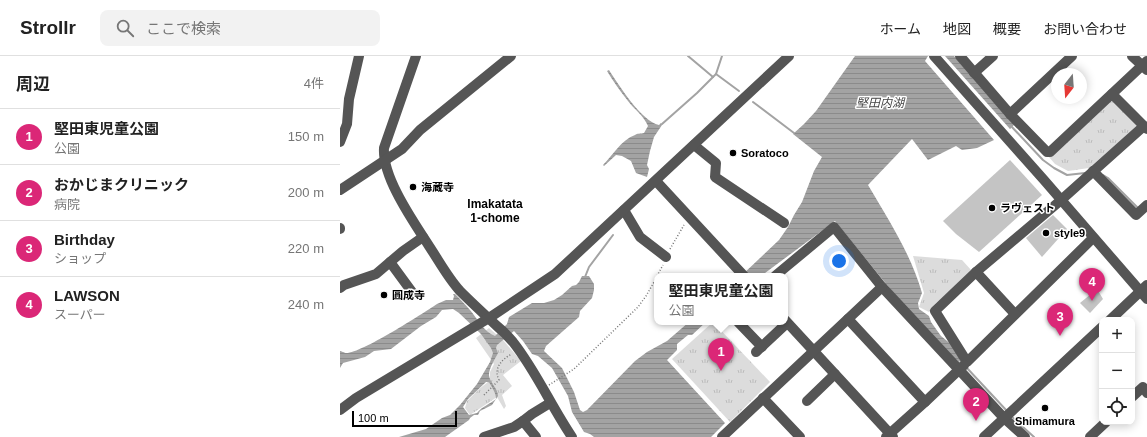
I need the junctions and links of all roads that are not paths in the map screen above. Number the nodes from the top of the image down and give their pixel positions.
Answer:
1 (359, 56) edge
2 (416, 56) edge
3 (511, 56) edge
4 (789, 56) edge
5 (934, 56) edge
6 (960, 56) edge
7 (993, 56) edge
8 (1072, 56) edge
9 (1132, 56) edge
10 (1145, 66) edge
11 (974, 73) junction
12 (1112, 94) junction
13 (1010, 114) junction
14 (1145, 128) edge
15 (340, 142) edge
16 (694, 145) junction
17 (385, 160) junction
18 (1093, 171) junction
19 (656, 180) junction
20 (340, 190) edge
21 (1060, 200) junction
22 (1147, 205) edge
23 (624, 210) junction
24 (784, 223) dead end
25 (423, 237) junction
26 (1093, 238) junction
27 (666, 257) road end
28 (390, 262) junction
29 (976, 272) junction
30 (742, 273) edge
31 (779, 273) edge
32 (882, 287) junction
33 (340, 288) edge
34 (412, 292) dead end
35 (1145, 292) edge
36 (1015, 314) junction
37 (1114, 317) edge
38 (848, 319) junction
39 (485, 320) junction
40 (788, 324) edge
41 (740, 325) edge
42 (783, 325) edge
43 (1099, 330) edge
44 (814, 351) junction
45 (967, 362) junction
46 (959, 370) junction
47 (835, 374) junction
48 (1147, 393) edge
49 (1135, 394) edge
50 (764, 398) junction
51 (807, 400) dead end
52 (925, 402) junction
53 (550, 403) junction
54 (340, 410) edge
55 (1004, 418) junction
56 (523, 422) junction
57 (1103, 425) edge
58 (489, 436) edge
59 (890, 436) edge
60 (536, 437) edge
61 (572, 437) edge
62 (722, 437) edge
63 (800, 437) edge
64 (984, 437) edge
65 (1025, 437) edge
66 (1090, 437) edge

1 - 15 street
2 - 17 street
3 - 17 street
4 - 16 street
5 - 21 street
6 - 11 street
7 - 11 street
8 - 13 street
9 - 10 street
10 - 12 street
11 - 13 street
12 - 13 street
12 - 14 street
14 - 18 street
16 - 19 street
16 - 24 street
17 - 20 street
17 - 25 street
18 - 21 street
18 - 22 street
19 - 23 street
19 - 30 street
21 - 26 street
21 - 29 street
23 - 27 street
23 - 39 street
25 - 28 street
25 - 39 street
26 - 35 street
26 - 36 street
28 - 33 street
28 - 34 street
29 - 36 street
29 - 45 street
31 - 32 street
32 - 38 street
32 - 46 street
35 - 37 street
36 - 45 street
38 - 44 street
38 - 52 street
39 - 53 street
39 - 54 street
40 - 44 street
41 - 42 street
43 - 55 street
44 - 47 street
44 - 50 street
45 - 46 street
46 - 52 street
46 - 55 street
47 - 51 street
47 - 59 street
48 - 49 street
50 - 62 street
50 - 63 street
52 - 59 street
53 - 56 street
53 - 61 street
55 - 64 street
55 - 65 street
56 - 58 street
56 - 60 street
57 - 66 street

